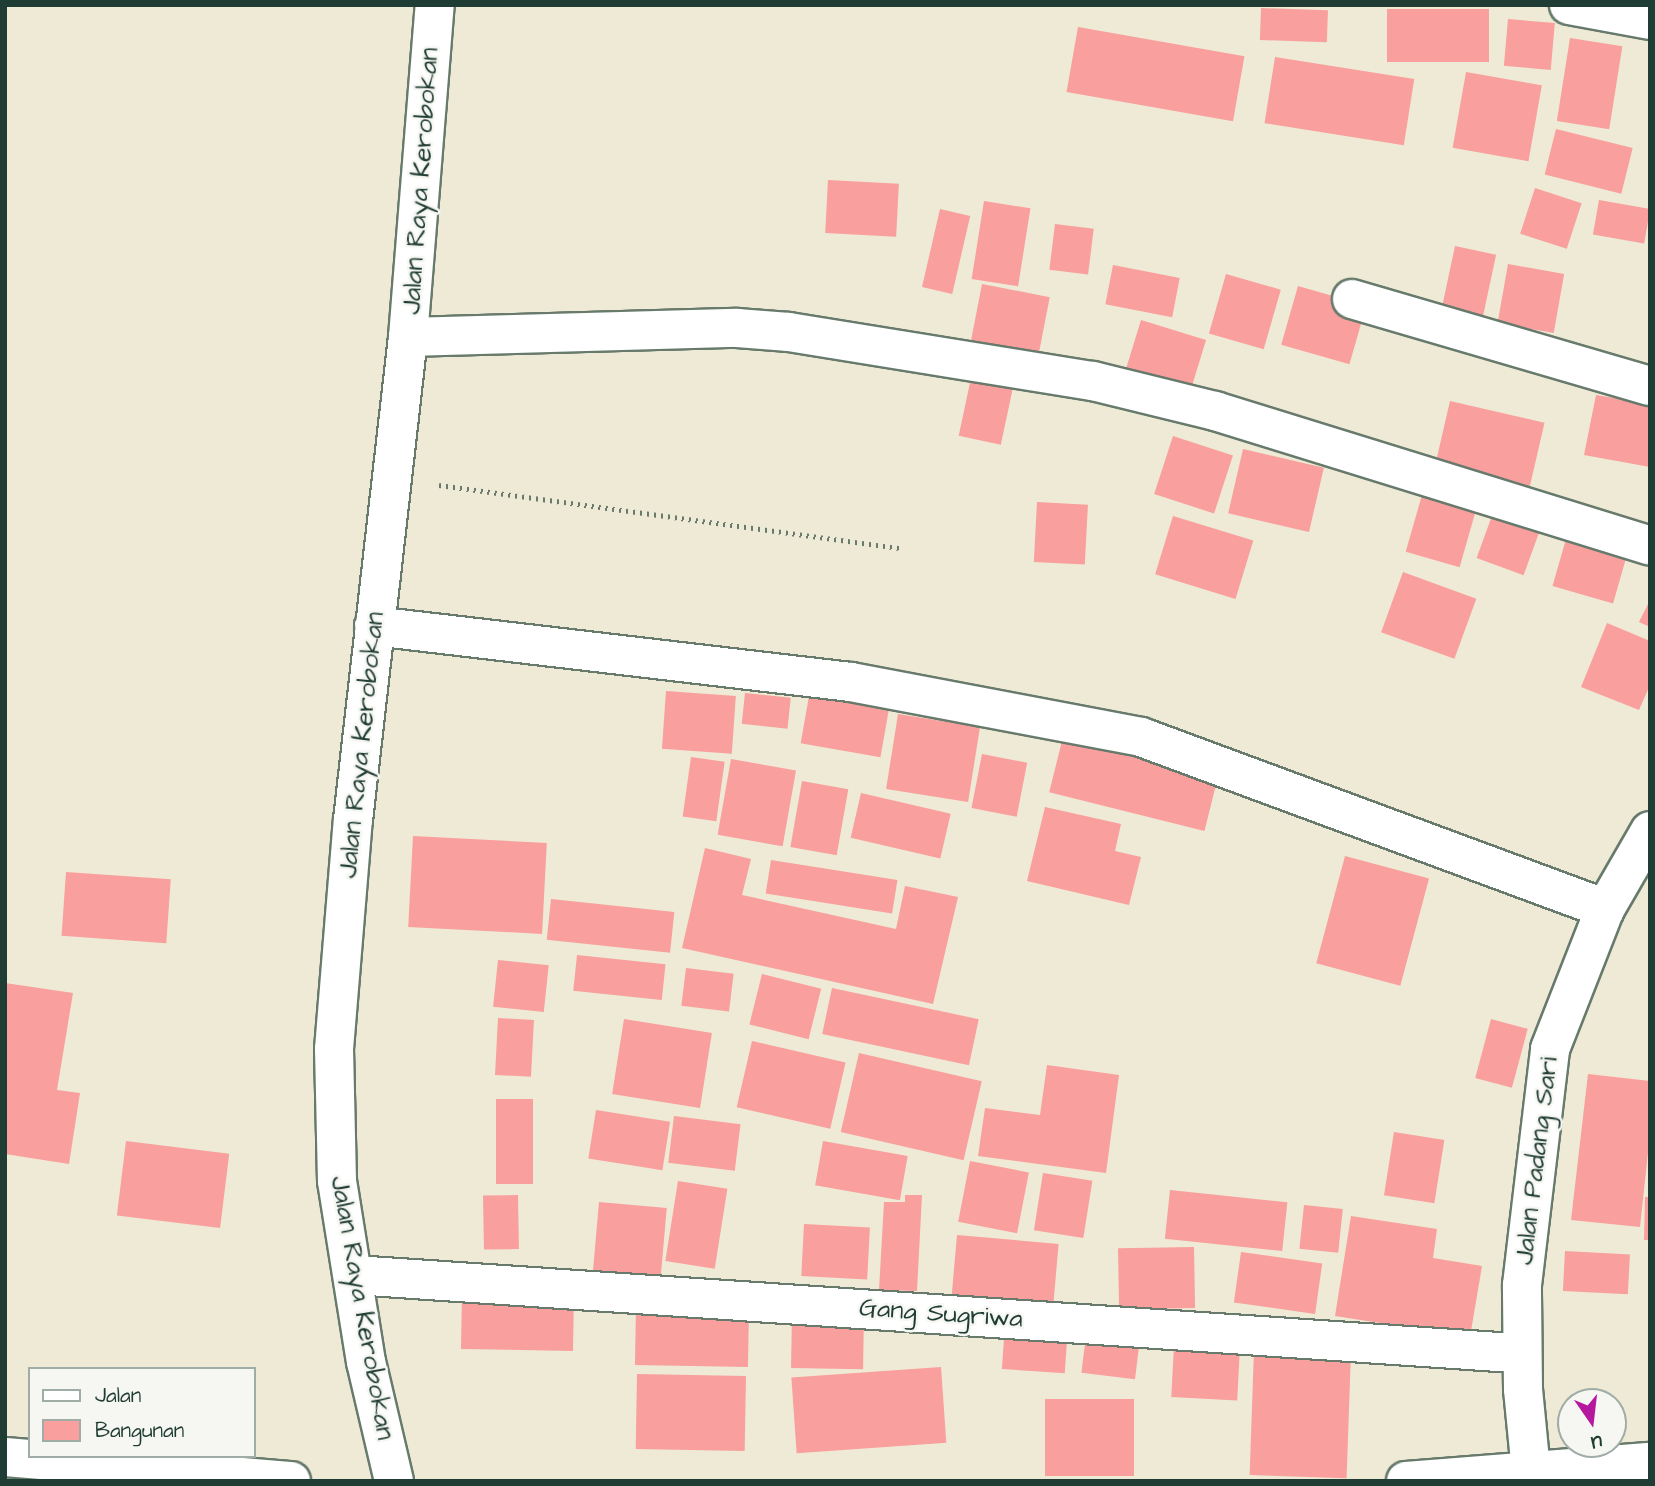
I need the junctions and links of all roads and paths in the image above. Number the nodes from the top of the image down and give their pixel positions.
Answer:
1 (435, 5) edge
2 (1569, 5) edge
3 (1650, 20) edge
4 (1352, 299) dead end
5 (408, 337) junction
6 (1650, 386) edge
7 (391, 478) junction
8 (1650, 546) edge
9 (900, 548) dead end
10 (374, 626) junction
11 (1650, 831) edge
12 (1605, 909) junction
13 (369, 1276) dead end
14 (1512, 1353) dead end
15 (5, 1457) edge
16 (1650, 1462) edge
17 (1531, 1471) junction
18 (291, 1481) edge
19 (394, 1481) edge
20 (1406, 1481) edge

1 - 5 street, Jalan Raya Kerobokan
2 - 3 street
4 - 6 street
5 - 7 street, Jalan Raya Kerobokan
5 - 8 street
7 - 9 path
7 - 10 street, Jalan Raya Kerobokan
10 - 12 street
10 - 19 street, Jalan Raya Kerobokan
11 - 12 street, Jalan Padang Sari
12 - 17 street, Jalan Padang Sari
13 - 14 street, Gang Sugriwa
15 - 18 street
16 - 17 street
17 - 20 street

